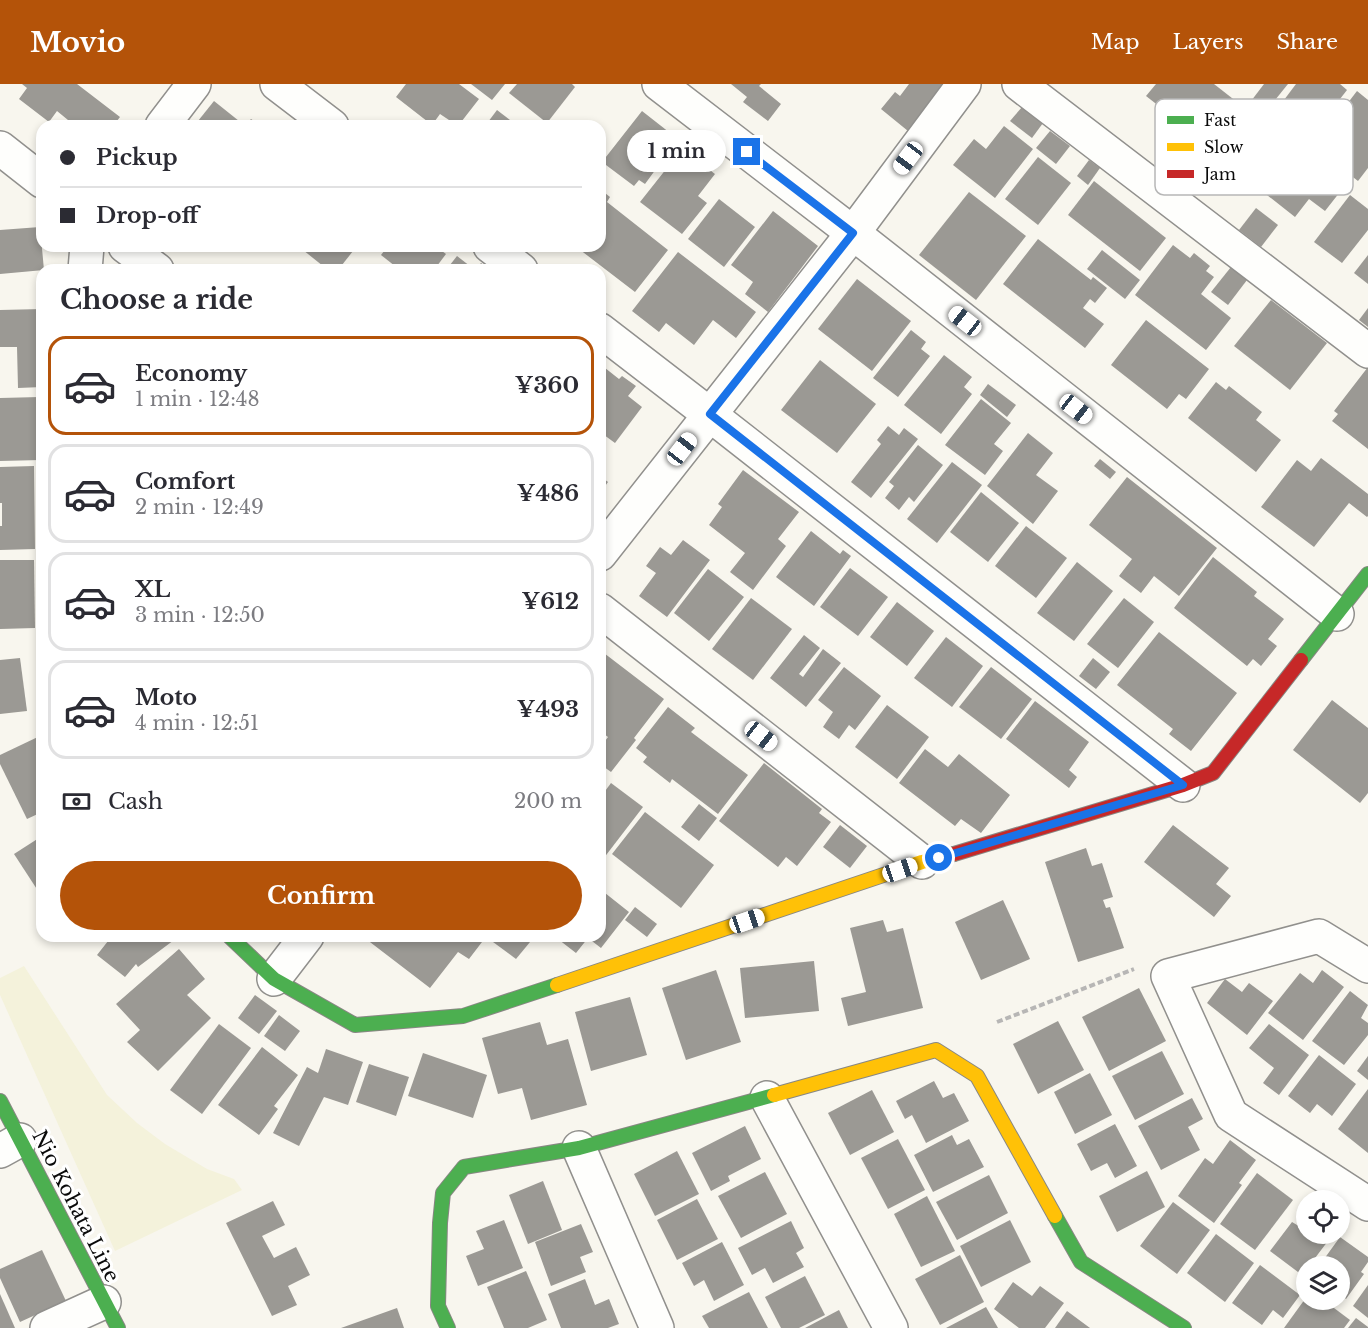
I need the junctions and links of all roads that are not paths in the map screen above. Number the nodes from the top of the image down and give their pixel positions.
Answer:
1 (194, 84) edge
2 (277, 84) edge
3 (659, 84) edge
4 (964, 84) edge
5 (1019, 84) edge
6 (167, 120) edge
7 (324, 120) edge
8 (0, 147) edge
9 (36, 176) edge
10 (1155, 188) edge
11 (1164, 195) edge
12 (853, 233) junction
13 (134, 252) edge
14 (497, 252) edge
15 (149, 264) edge
16 (513, 264) edge
17 (606, 335) edge
18 (1368, 351) edge
19 (710, 414) junction
20 (606, 546) edge
21 (1368, 574) edge
22 (1337, 614) junction
23 (606, 615) edge
24 (1183, 785) junction
25 (922, 862) junction
26 (235, 942) edge
27 (302, 942) edge
28 (1368, 966) edge
29 (274, 979) junction
30 (766, 1098) junction
31 (0, 1101) edge
32 (10, 1146) edge
33 (579, 1148) junction
34 (1368, 1204) edge
35 (111, 1315) edge
36 (47, 1328) edge
37 (448, 1328) edge
38 (657, 1328) edge
39 (891, 1328) edge
40 (1184, 1328) edge

1 - 6 street
2 - 7 street
3 - 12 street
4 - 12 street
5 - 10 street
8 - 9 street
11 - 18 street
12 - 19 street
12 - 22 street
13 - 15 street
14 - 16 street
17 - 19 street
19 - 20 street
19 - 24 street
21 - 22 street
22 - 24 street
23 - 25 street
24 - 25 street
25 - 29 street
26 - 29 street
27 - 29 street
28 - 34 street
30 - 33 street
30 - 39 street
30 - 40 street
31 - 32 street, Nio Kohata Line
32 - 35 street, Nio Kohata Line
33 - 37 street
33 - 38 street
35 - 36 street

